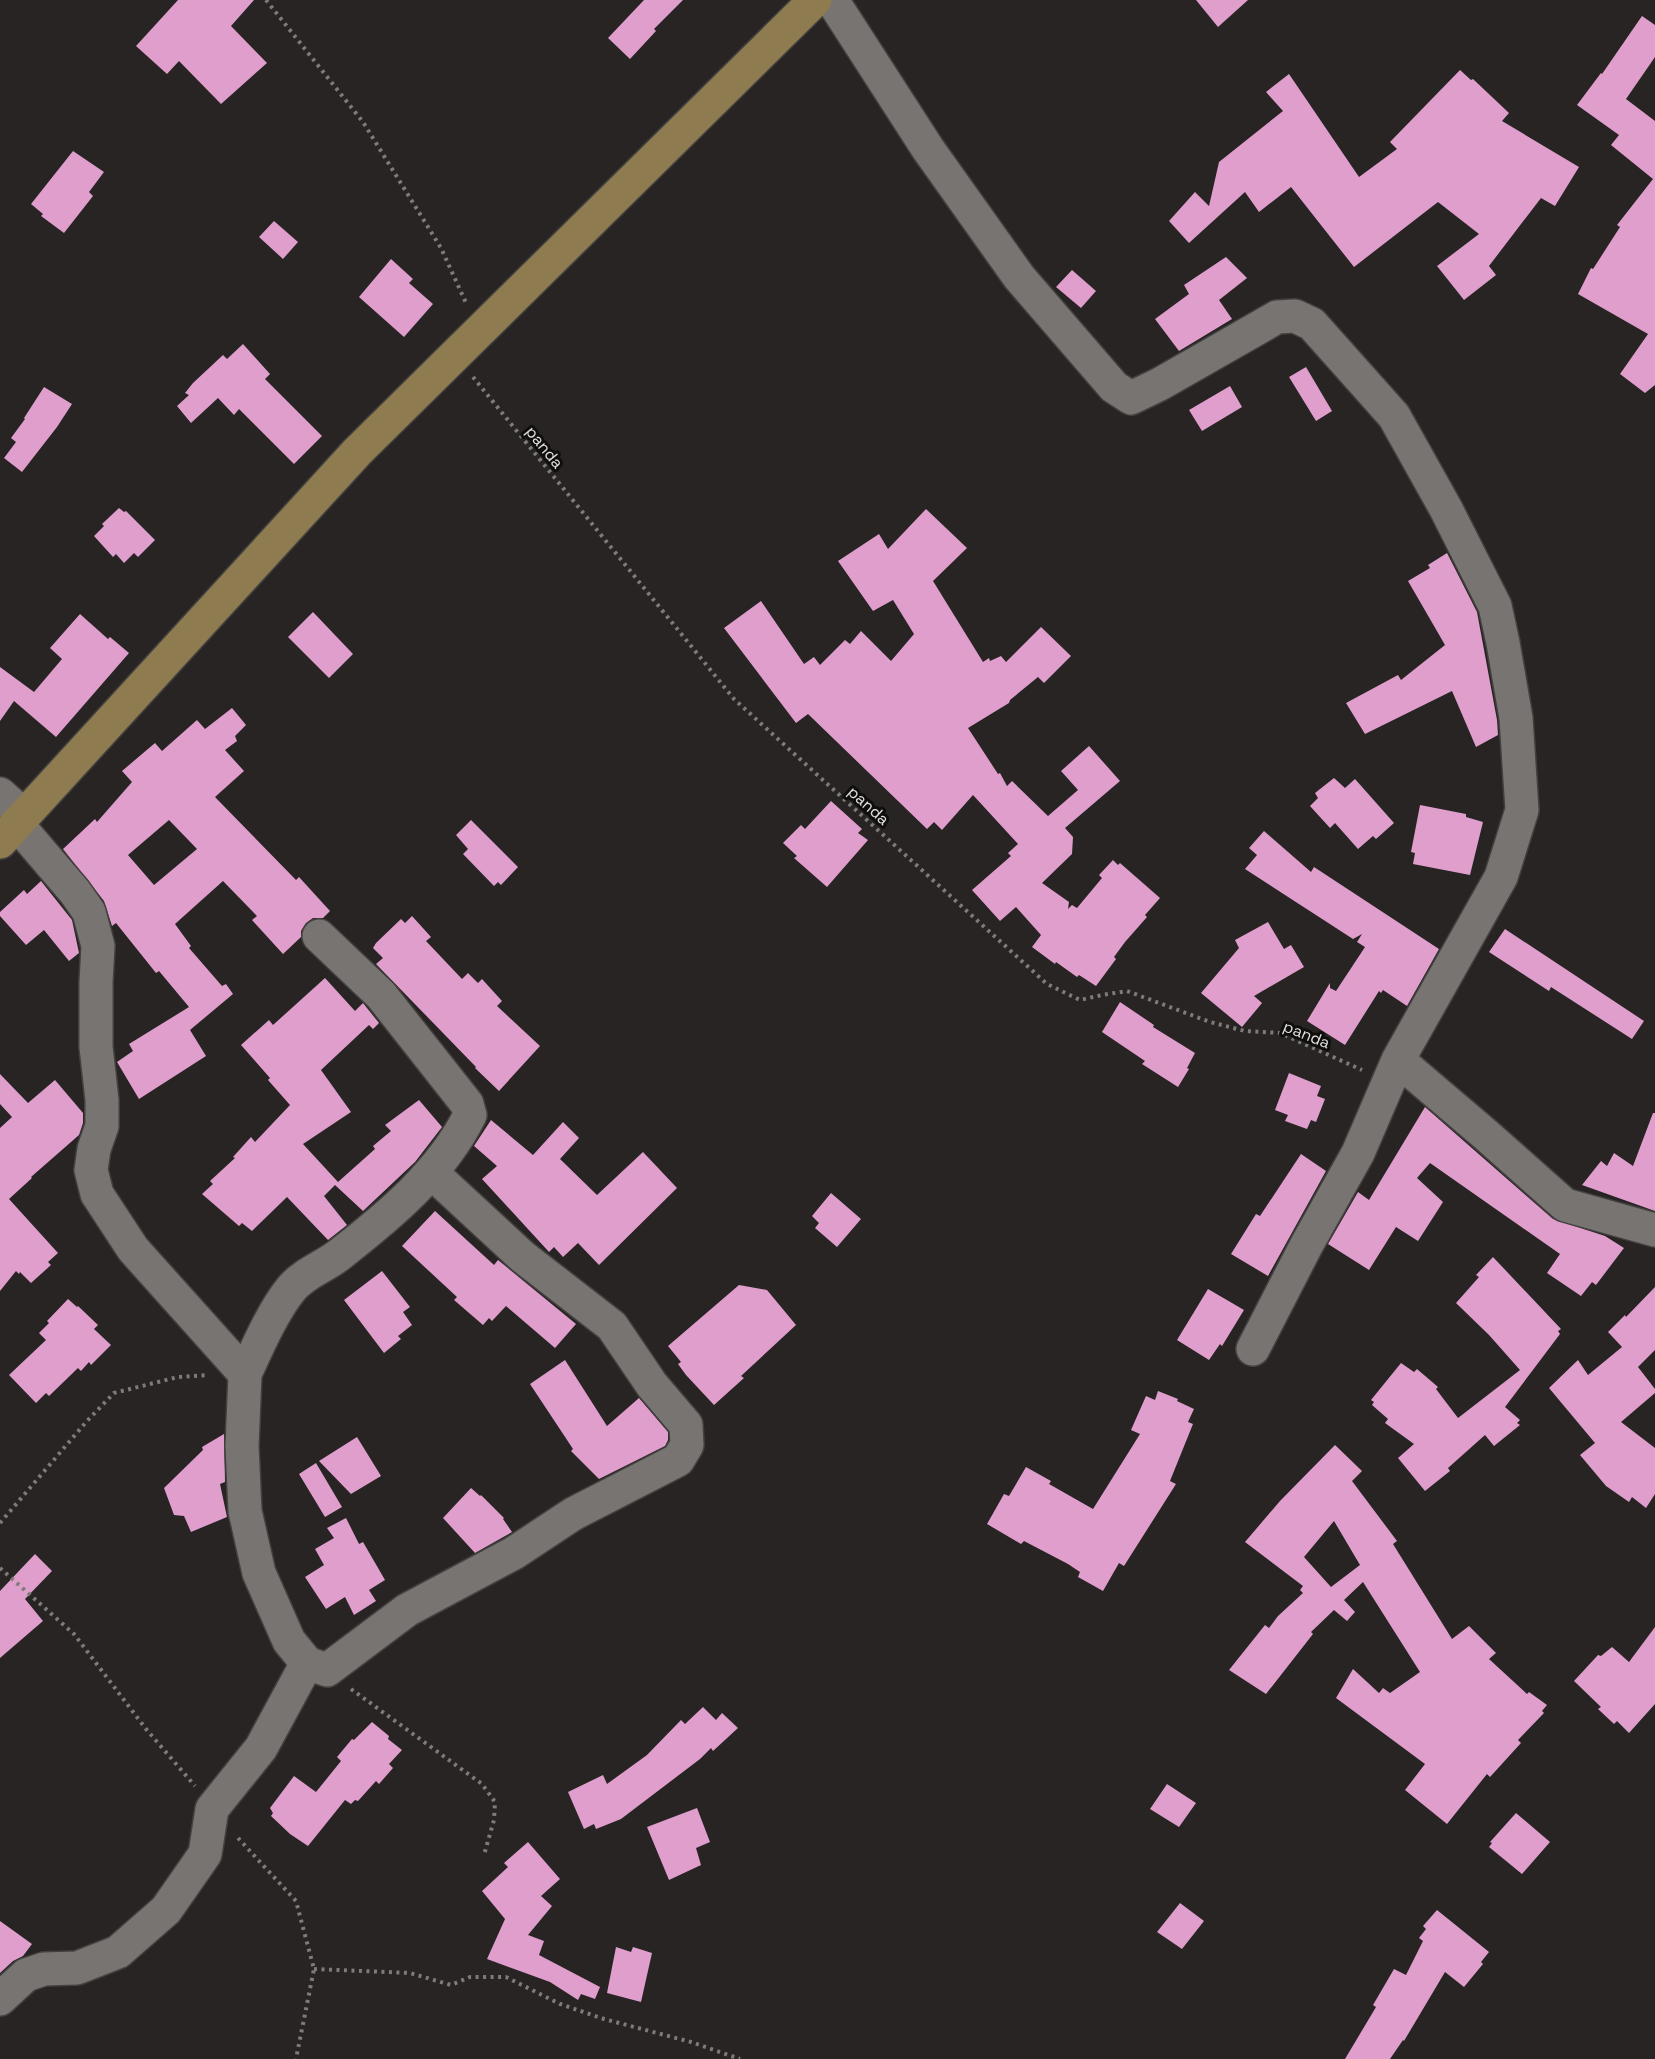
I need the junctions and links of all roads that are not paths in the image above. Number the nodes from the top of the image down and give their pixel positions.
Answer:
1 (815, 0) edge
2 (832, 0) edge
3 (10, 819) edge
4 (319, 936) dead end
5 (1393, 1071) junction
6 (431, 1172) junction
7 (1655, 1230) edge
8 (1253, 1349) dead end
9 (245, 1374) junction
10 (317, 1666) junction
11 (0, 1999) edge

1 - 3 main road
2 - 5 street
3 - 9 street
4 - 6 street
5 - 7 street
5 - 8 street
6 - 9 street
6 - 10 street
9 - 10 street
10 - 11 street

